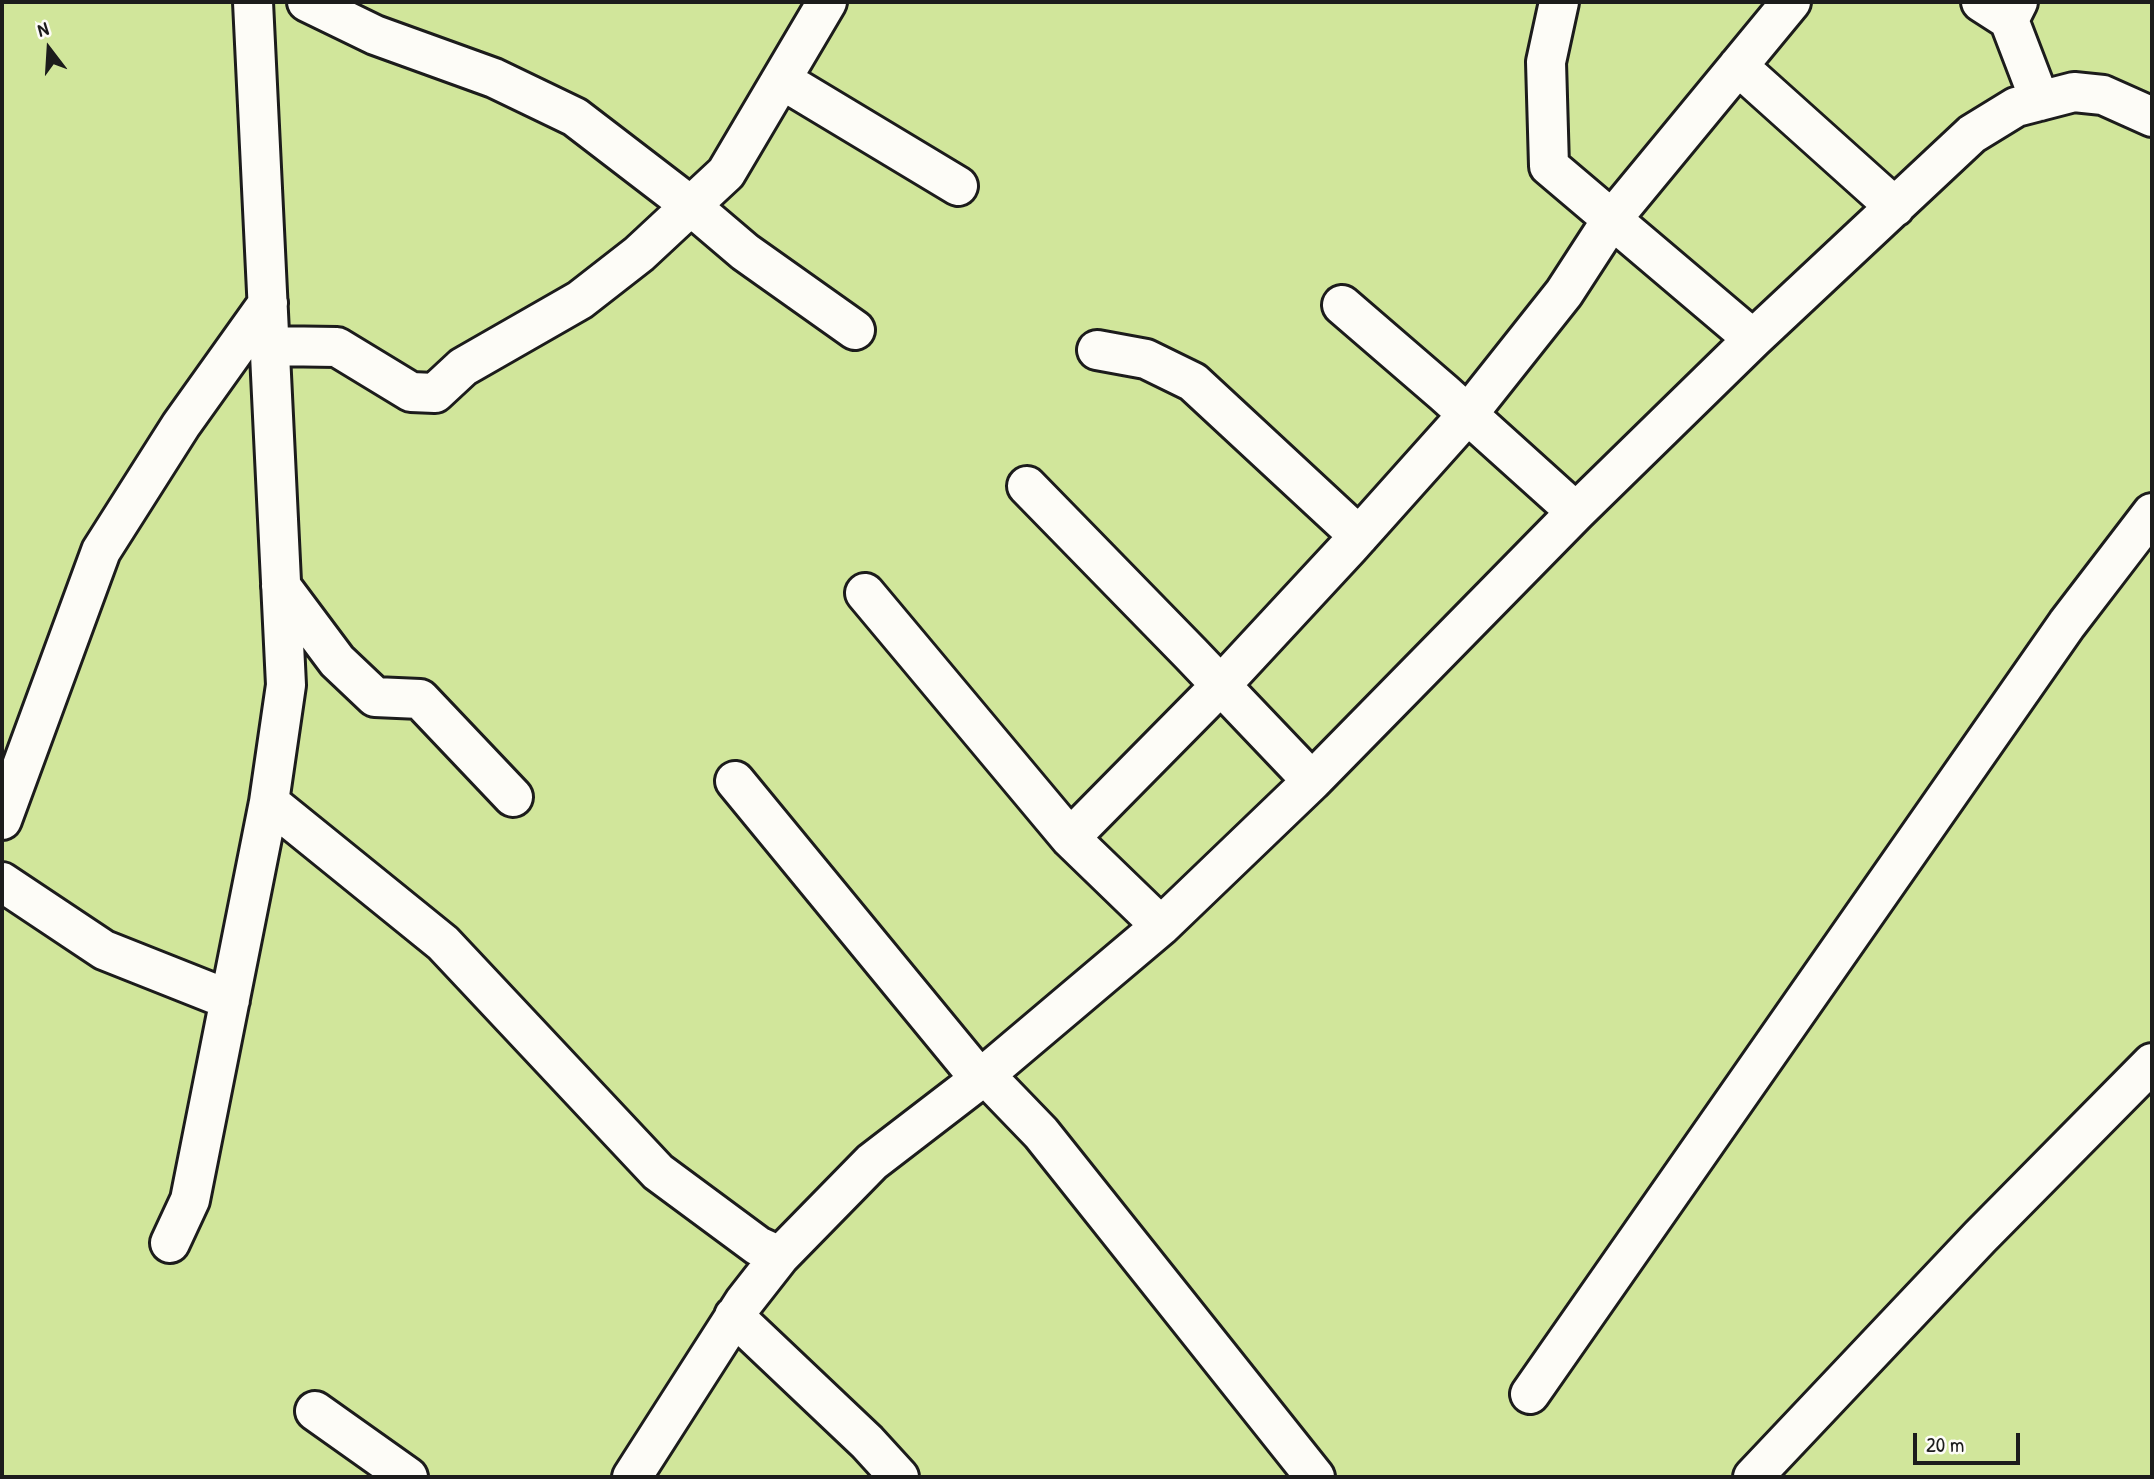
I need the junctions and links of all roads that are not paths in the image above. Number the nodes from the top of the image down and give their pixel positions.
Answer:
1 (253, 2) edge
2 (307, 2) edge
3 (827, 2) edge
4 (1559, 2) edge
5 (1791, 2) edge
6 (2003, 8) edge
7 (1738, 66) junction
8 (782, 80) junction
9 (2040, 101) junction
10 (2152, 117) edge
11 (958, 186) dead end
12 (691, 206) junction
13 (1895, 207) junction
14 (1612, 219) junction
15 (268, 303) junction
16 (1342, 305) dead end
17 (855, 330) dead end
18 (1753, 339) junction
19 (270, 346) junction
20 (1097, 350) dead end
21 (1468, 415) junction
22 (1027, 486) dead end
23 (1576, 512) junction
24 (2152, 513) edge
25 (1359, 536) junction
26 (281, 586) junction
27 (865, 593) dead end
28 (1221, 685) junction
29 (736, 781) dead end
30 (1312, 781) junction
31 (513, 796) dead end
32 (269, 802) junction
33 (2, 820) edge
34 (1070, 838) junction
35 (2, 882) edge
36 (1161, 926) junction
37 (230, 1000) junction
38 (2152, 1063) edge
39 (983, 1077) junction
40 (170, 1243) dead end
41 (780, 1256) junction
42 (734, 1316) junction
43 (1530, 1394) dead end
44 (315, 1410) dead end
45 (408, 1477) edge
46 (632, 1477) edge
47 (899, 1477) edge
48 (1315, 1477) edge
49 (1753, 1477) edge

1 - 15 street
2 - 12 street
3 - 8 street
4 - 14 street
5 - 7 street
6 - 9 street
7 - 13 street
7 - 14 street
8 - 11 street
8 - 12 street
9 - 10 street
9 - 13 street
12 - 17 street
12 - 19 street
13 - 18 street
14 - 18 street
14 - 21 street
15 - 19 street
15 - 33 street
16 - 21 street
18 - 23 street
19 - 26 street
20 - 25 street
21 - 23 street
21 - 25 street
22 - 28 street
23 - 30 street
24 - 43 street
25 - 28 street
26 - 31 street
26 - 32 street
27 - 34 street
28 - 30 street
28 - 34 street
29 - 39 street
30 - 36 street
32 - 37 street
32 - 41 street
34 - 36 street
35 - 37 street
36 - 39 street
37 - 40 street
38 - 49 street
39 - 41 street
39 - 48 street
41 - 42 street
42 - 46 street
42 - 47 street
44 - 45 street

